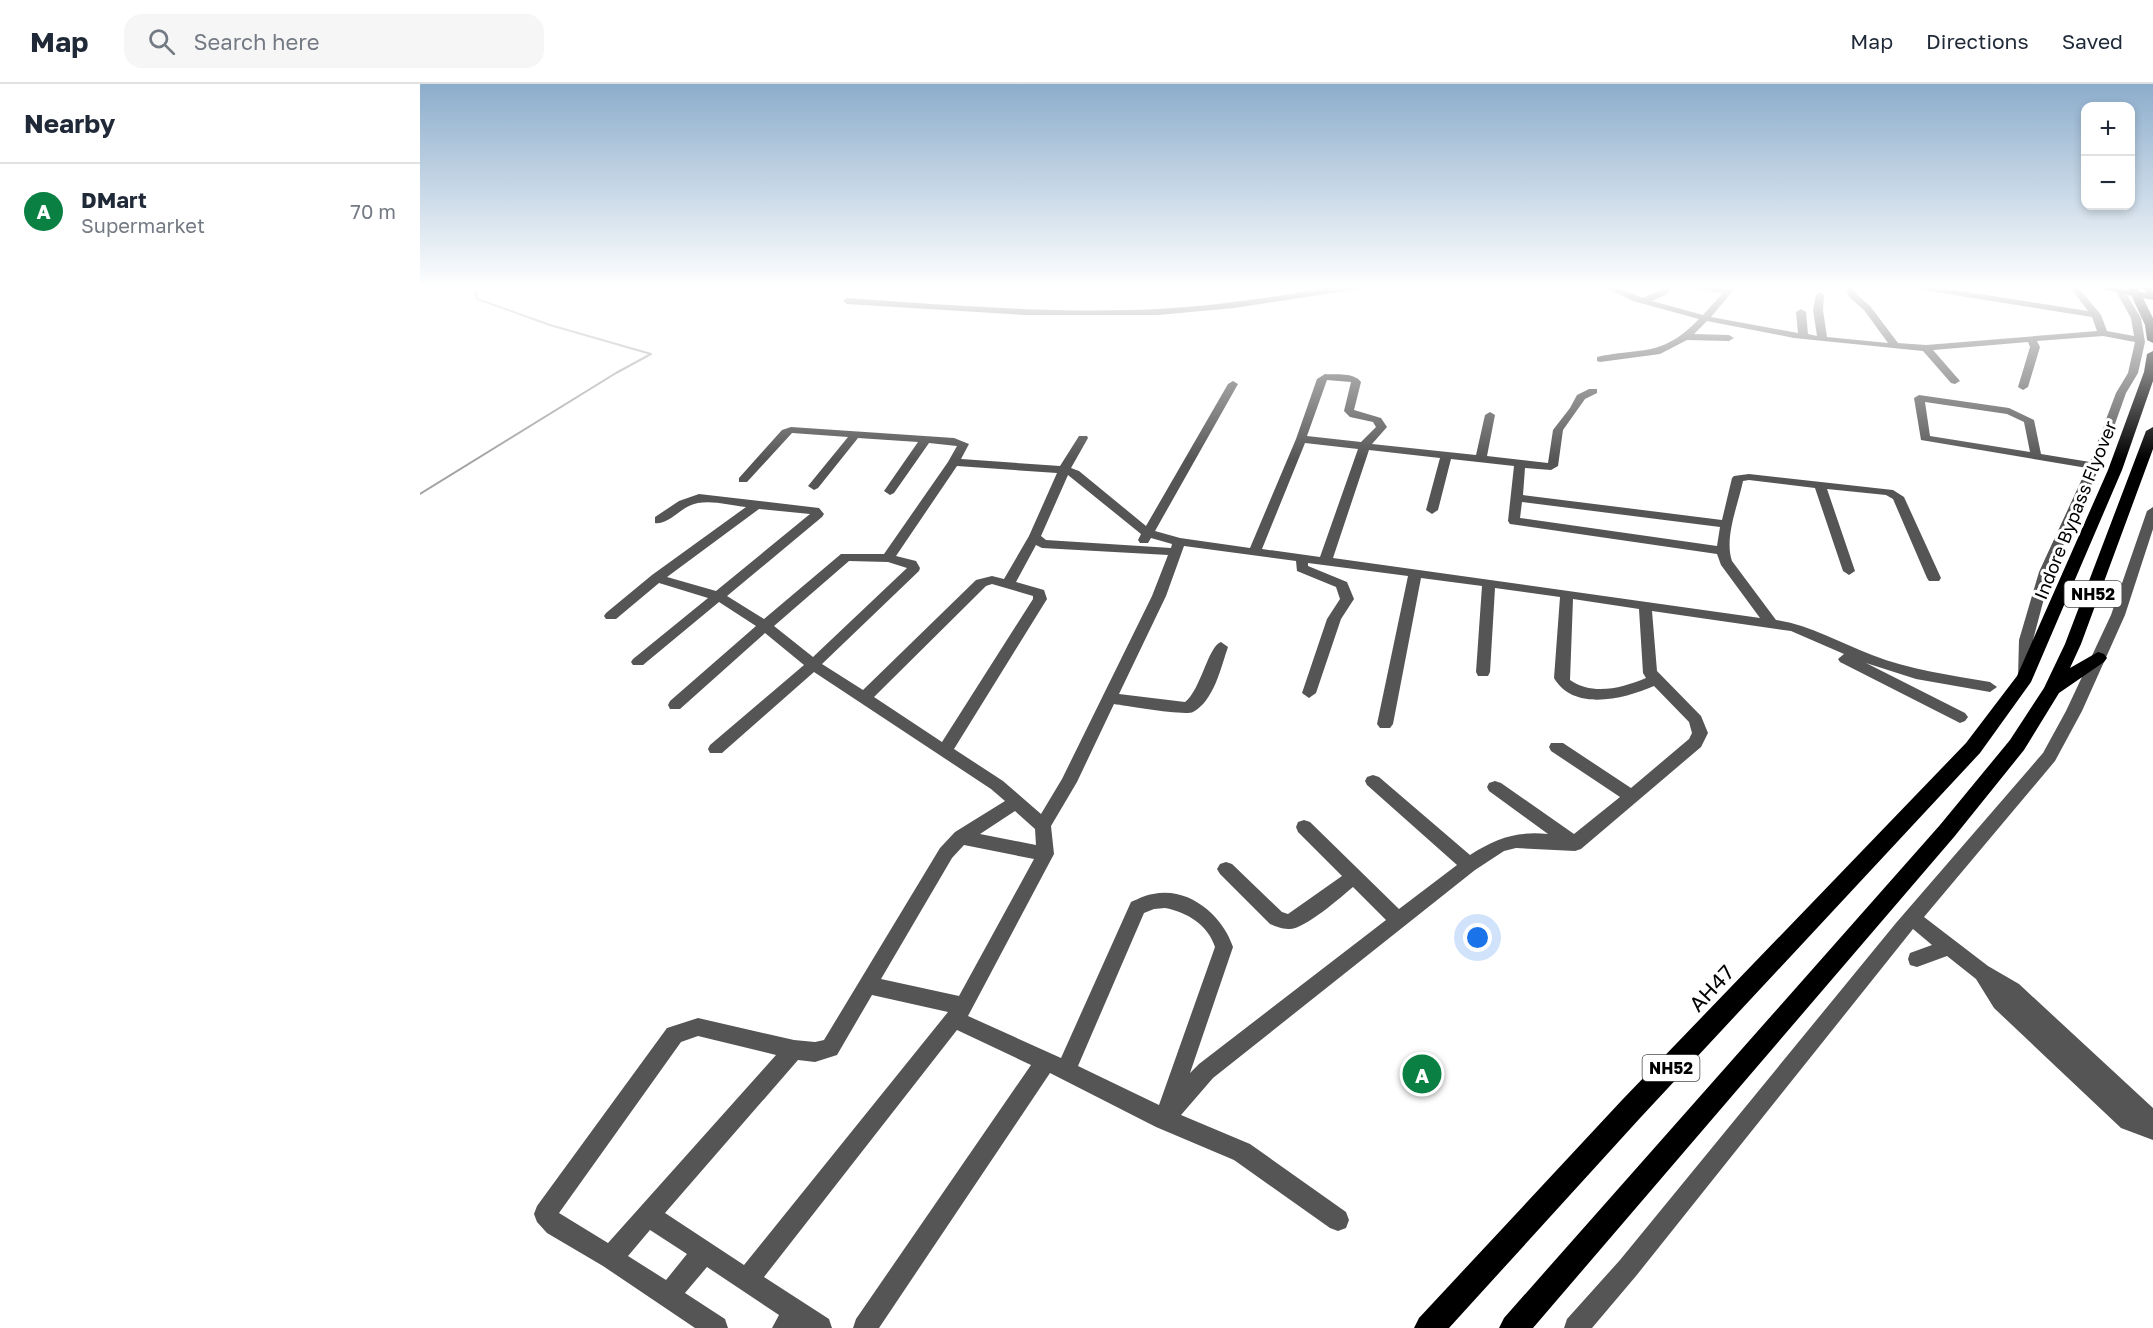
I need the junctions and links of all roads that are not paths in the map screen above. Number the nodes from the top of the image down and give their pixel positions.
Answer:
1 (1675, 344) edge
2 (1875, 344) edge
3 (1986, 344) edge
4 (2034, 344) edge
5 (2138, 344) edge
6 (1895, 346) joint
7 (1926, 348) junction
8 (2153, 354) edge
9 (1600, 359) dead end
10 (1955, 381) dead end
11 (1233, 384) dead end
12 (2023, 387) dead end
13 (1593, 391) dead end
14 (1490, 415) dead end
15 (2153, 431) edge
16 (855, 435) junction
17 (1083, 438) dead end
18 (1301, 439) junction
19 (925, 440) junction
20 (1365, 445) junction
21 (1446, 456) junction
22 (2037, 456) junction
23 (1481, 460) junction
24 (954, 462) junction
25 (1520, 465) junction
26 (1064, 470) junction
27 (2092, 470) junction
28 (743, 480) dead end
29 (814, 486) dead end
30 (1820, 486) junction
31 (890, 491) dead end
32 (1517, 498) junction
33 (757, 506) junction
34 (1432, 510) dead end
35 (2153, 511) edge
36 (659, 520) dead end
37 (1728, 524) junction
38 (1147, 533) junction
39 (1035, 536) junction
40 (1178, 547) junction
41 (1140, 550) junction
42 (1722, 551) junction
43 (1255, 552) junction
44 (888, 558) junction
45 (1302, 559) junction
46 (1325, 562) junction
47 (1849, 571) dead end
48 (1415, 575) junction
49 (657, 578) junction
50 (1934, 578) dead end
51 (1489, 583) junction
52 (1008, 584) junction
53 (1566, 594) junction
54 (720, 597) junction
55 (1644, 605) junction
56 (611, 616) dead end
57 (1769, 623) junction
58 (765, 626) junction
59 (1221, 647) dead end
60 (2098, 658) junction
61 (638, 662) dead end
62 (813, 665) junction
63 (1483, 672) dead end
64 (2025, 678) junction
65 (1655, 680) junction
66 (1990, 687) dead end
67 (2052, 689) junction
68 (1309, 693) dead end
69 (865, 698) junction
70 (1108, 699) junction
71 (675, 705) dead end
72 (1960, 717) dead end
73 (1385, 724) dead end
74 (1557, 747) dead end
75 (716, 749) dead end
76 (945, 750) junction
77 (1373, 781) dead end
78 (1495, 787) dead end
79 (1008, 794) junction
80 (1631, 796) junction
81 (1043, 826) junction
82 (1304, 827) dead end
83 (961, 837) junction
84 (1575, 844) junction
85 (1045, 855) junction
86 (1469, 865) junction
87 (1226, 869) dead end
88 (1355, 876) junction
89 (1912, 918) junction
90 (1399, 921) junction
91 (1950, 947) junction
92 (1917, 959) dead end
93 (1982, 972) junction
94 (867, 985) junction
95 (959, 1013) junction
96 (794, 1050) junction
97 (1046, 1060) junction
98 (1066, 1071) junction
99 (1164, 1119) junction
100 (2153, 1122) edge
101 (2153, 1129) edge
102 (648, 1215) junction
103 (1338, 1220) dead end
104 (704, 1252) junction
105 (611, 1257) junction
106 (747, 1281) junction
107 (668, 1296) junction
108 (790, 1320) edge
109 (716, 1328) edge
110 (820, 1328) edge
111 (866, 1328) edge
112 (1429, 1328) edge
113 (1514, 1328) edge
114 (1576, 1328) edge

1 - 9 street
2 - 6 street
3 - 7 street
4 - 12 street
5 - 27 street
6 - 7 street
7 - 10 street
8 - 64 highway, Indore Bypass Flyover / NH52
11 - 38 street
13 - 25 street
14 - 23 street
15 - 67 highway, NH52
16 - 19 street
16 - 28 street
16 - 29 street
17 - 26 street
18 - 20 street
18 - 20 street
18 - 43 street
19 - 24 street
19 - 31 street
20 - 21 street
20 - 46 street
21 - 23 street
21 - 34 street
22 - 22 street
22 - 27 street
23 - 25 street
24 - 26 street
24 - 44 street
25 - 32 street
26 - 38 street
26 - 39 street
27 - 64 street
30 - 37 street
30 - 47 street
30 - 50 street
32 - 37 street
32 - 42 street
33 - 36 street
33 - 49 street
33 - 54 street
35 - 60 street
37 - 42 street
38 - 40 street
38 - 41 street
39 - 41 street
39 - 52 street
40 - 41 street
40 - 43 street
40 - 70 street
42 - 57 street
43 - 45 street
44 - 58 street
44 - 62 street
45 - 46 street
45 - 68 street
46 - 48 street
48 - 51 street
48 - 73 street
49 - 54 street
49 - 56 street
51 - 53 street
51 - 63 street
52 - 69 street
52 - 76 street
53 - 55 street
53 - 65 street
54 - 58 street
54 - 61 street
55 - 57 street
55 - 65 street
57 - 66 street
57 - 72 street
58 - 62 street
58 - 71 street
59 - 70 street
60 - 67 highway
60 - 89 street
62 - 69 street
62 - 75 street
64 - 112 highway, AH47 / NH52
65 - 80 street
67 - 113 highway, NH52
69 - 76 street
70 - 81 street
74 - 80 street
76 - 79 street
77 - 86 street
78 - 84 street
79 - 81 street
79 - 83 street
80 - 84 street
81 - 85 street
82 - 88 street
83 - 85 street
83 - 94 street
84 - 86 street
85 - 95 street
86 - 90 street
87 - 88 street
88 - 90 street
89 - 91 street
89 - 114 street
90 - 99 street
91 - 92 street
91 - 93 street
93 - 100 street
93 - 101 street
94 - 95 street
94 - 96 street
95 - 97 street
95 - 106 street
96 - 102 street
96 - 105 street
97 - 98 street
97 - 111 street
98 - 99 street
98 - 99 street
99 - 103 street
102 - 104 street
102 - 105 street
104 - 106 street
104 - 107 street
105 - 107 street
106 - 108 street
107 - 109 street
108 - 110 street

